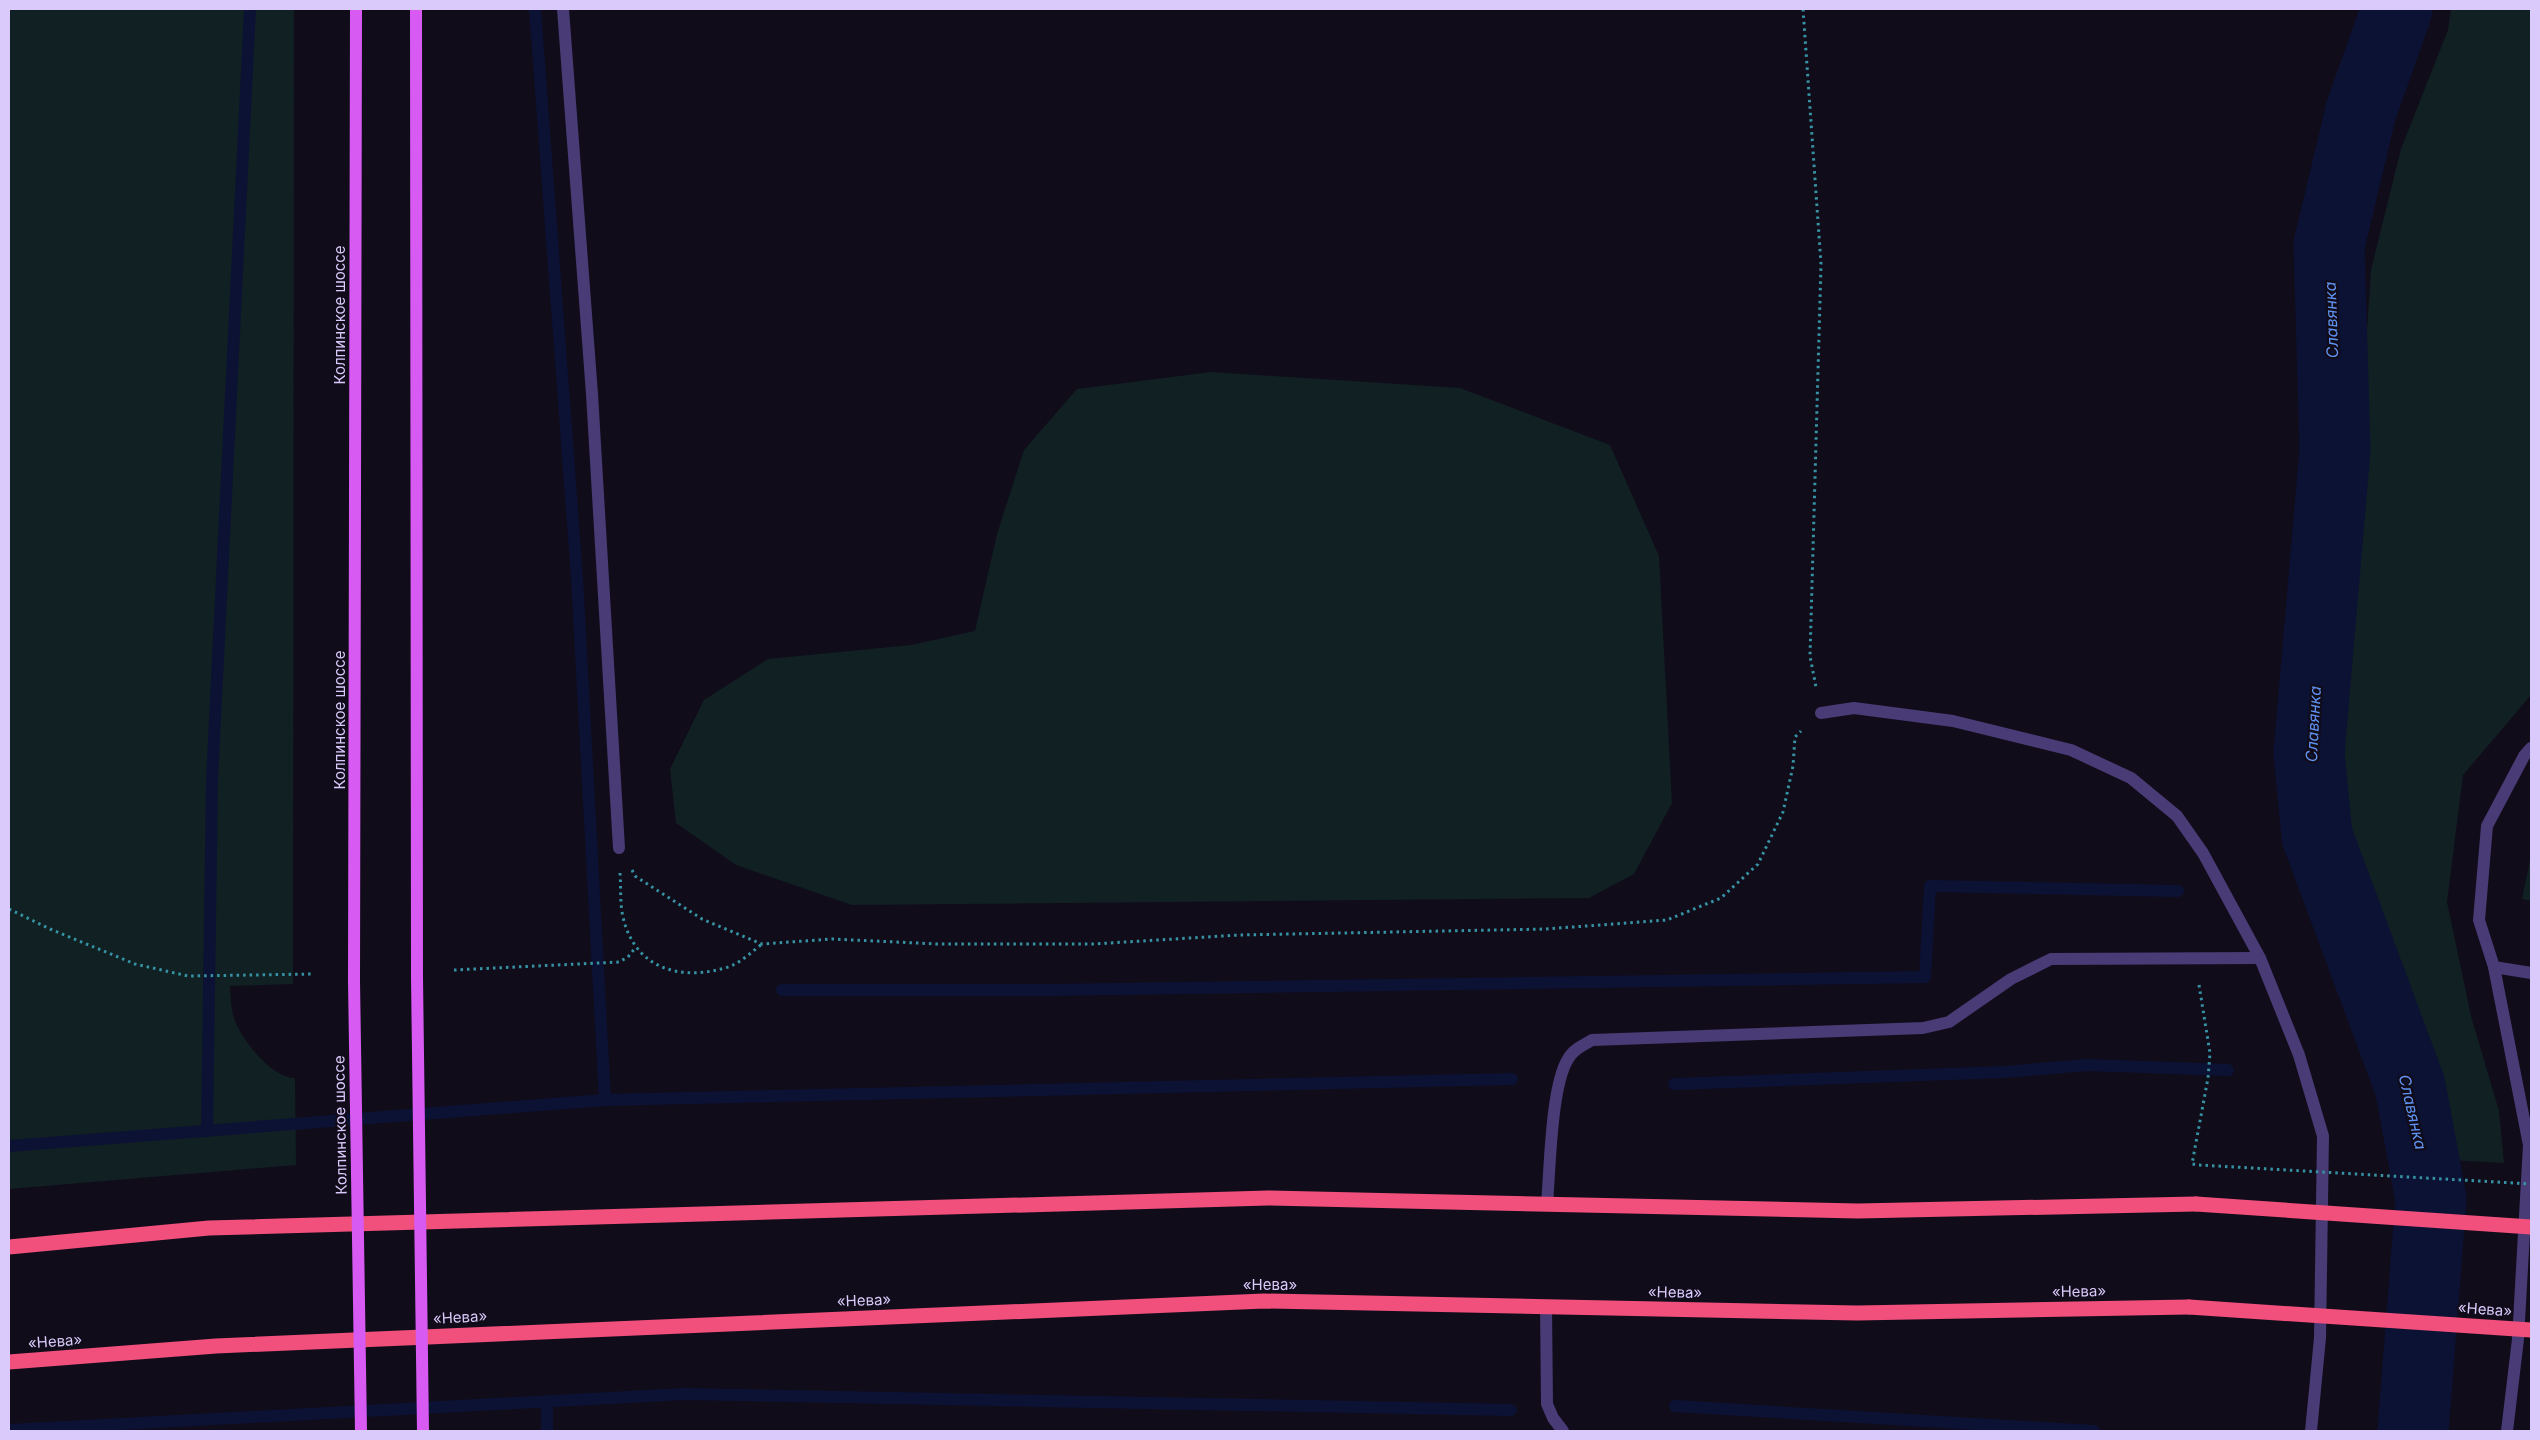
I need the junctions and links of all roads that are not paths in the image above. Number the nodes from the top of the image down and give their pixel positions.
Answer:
1 (356, 9) edge
2 (416, 9) edge
3 (564, 9) edge
4 (1821, 712) road end
5 (2531, 748) edge
6 (618, 848) road end
7 (2260, 958) junction
8 (2494, 967) junction
9 (2531, 973) edge
10 (1548, 1204) junction
11 (2531, 1227) edge
12 (9, 1247) edge
13 (1546, 1306) junction
14 (2531, 1330) edge
15 (9, 1362) edge
16 (361, 1431) edge
17 (423, 1431) edge
18 (1563, 1431) edge
19 (2311, 1431) edge
20 (2507, 1431) edge

1 - 16 main road, Колпинское шоссе, bridge
2 - 17 main road, bridge
3 - 6 lane
4 - 7 lane
5 - 8 lane
7 - 10 lane
7 - 19 lane
8 - 9 lane
8 - 20 lane
10 - 11 highway, bridge
10 - 12 highway
13 - 14 highway, «Нева», bridge
13 - 15 highway, «Нева»
13 - 18 lane

